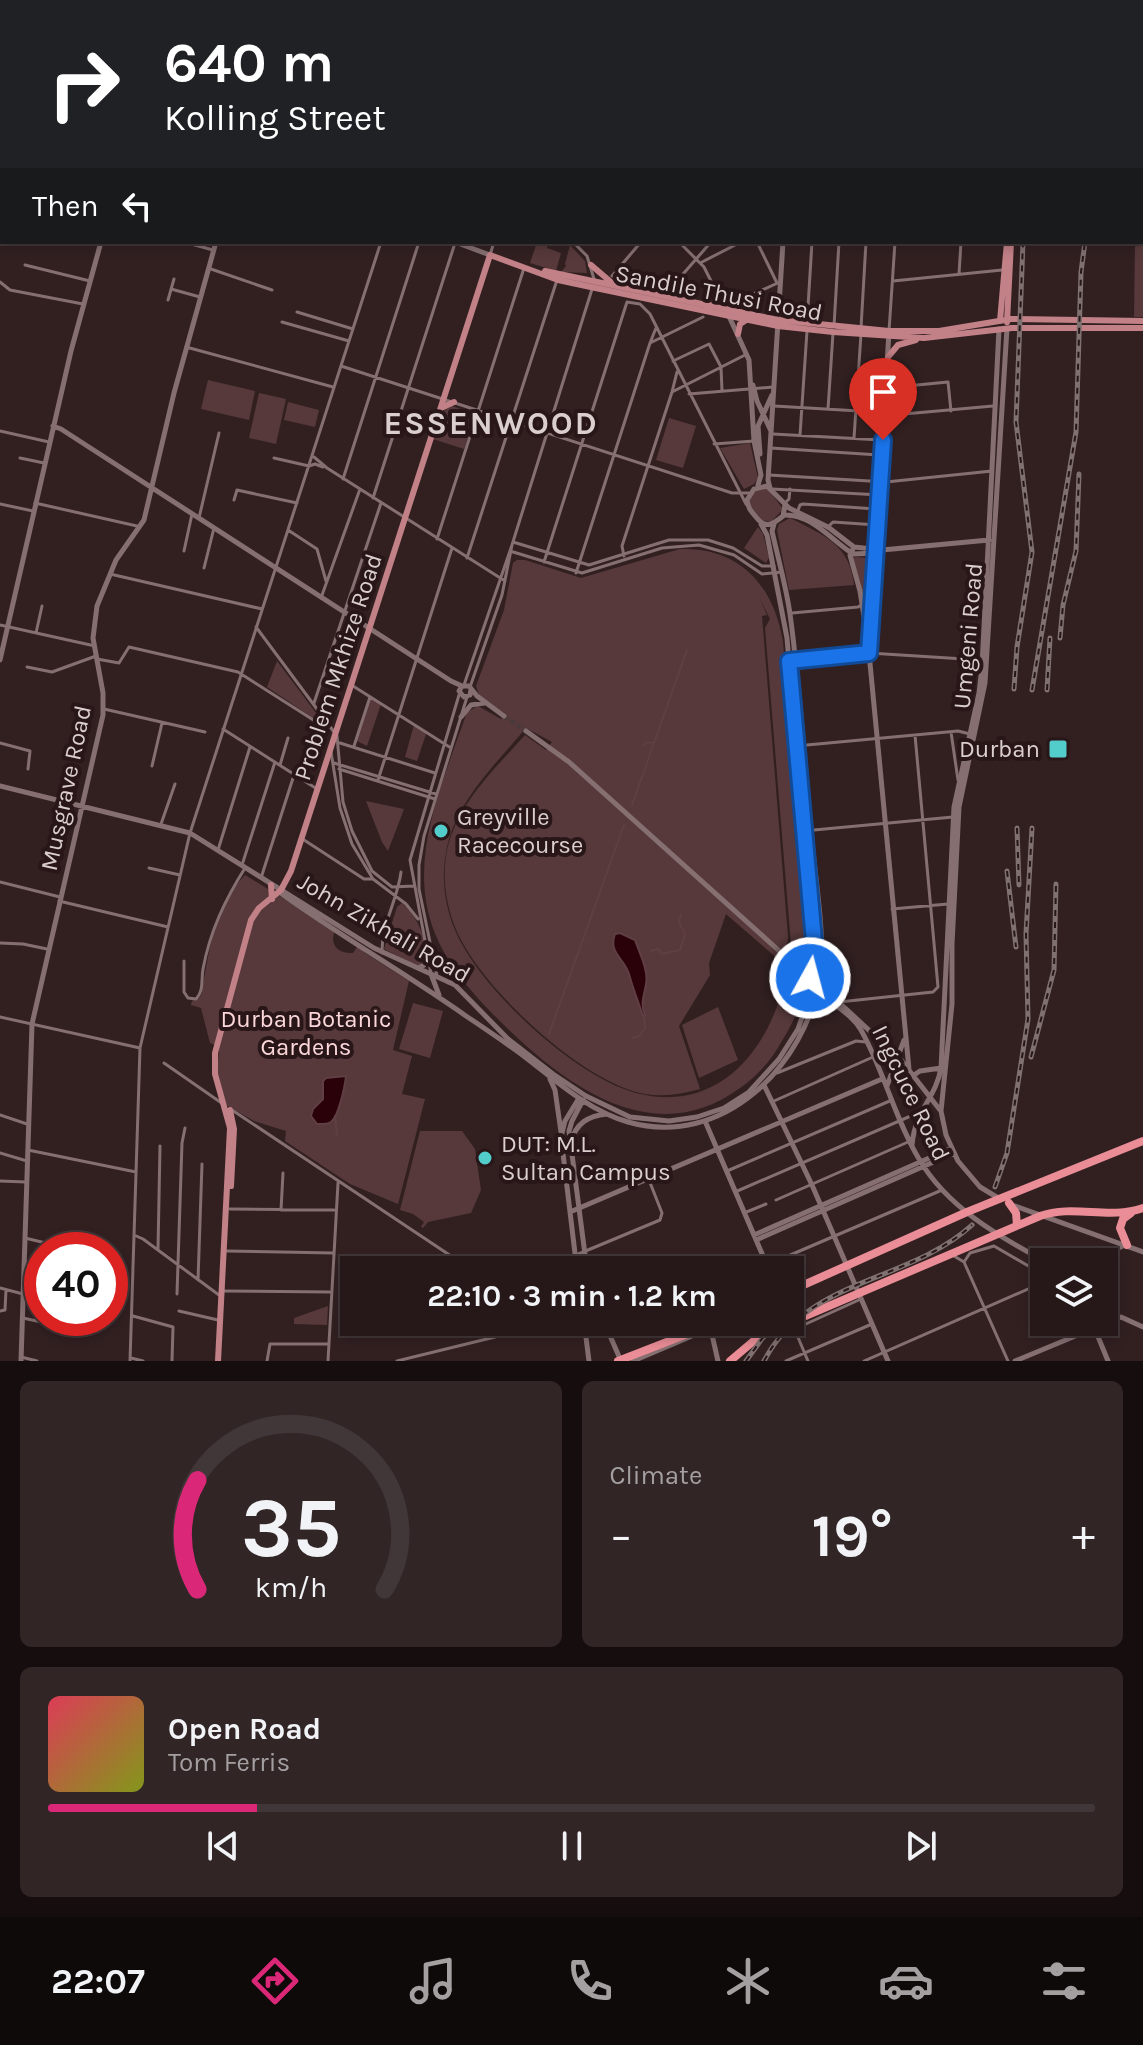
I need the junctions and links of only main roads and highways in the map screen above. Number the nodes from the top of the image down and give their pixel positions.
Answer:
1 (100, 244) edge
2 (215, 244) edge
3 (460, 244) edge
4 (783, 244) edge
5 (1009, 244) edge
6 (490, 255) junction
7 (528, 267) junction
8 (577, 278) junction
9 (593, 285) junction
10 (625, 289) junction
11 (717, 292) road end
12 (709, 306) junction
13 (728, 309) junction
14 (748, 319) junction
15 (1143, 321) edge
16 (778, 323) junction
17 (1006, 324) junction
18 (1143, 328) edge
19 (889, 333) junction
20 (738, 334) junction
21 (924, 338) junction
22 (888, 357) junction
23 (752, 389) junction
24 (774, 389) junction
25 (454, 402) road end
26 (999, 406) junction
27 (441, 408) junction
28 (764, 413) junction
29 (53, 426) junction
30 (67, 433) junction
31 (772, 435) junction
32 (50, 439) junction
33 (759, 463) junction
34 (152, 488) junction
35 (771, 489) junction
36 (752, 490) junction
37 (785, 504) junction
38 (796, 515) junction
39 (783, 516) junction
40 (761, 524) junction
41 (774, 524) junction
42 (826, 529) junction
43 (991, 540) junction
44 (854, 547) junction
45 (878, 551) junction
46 (850, 553) junction
47 (777, 566) junction
48 (370, 629) junction
49 (869, 645) junction
50 (984, 659) junction
51 (0, 660) edge
52 (486, 704) junction
53 (504, 716) tunnel mouth
54 (461, 717) road end
55 (526, 731) tunnel mouth
56 (1, 786) edge
57 (277, 889) junction
58 (272, 899) junction
59 (951, 904) junction
60 (815, 918) junction
61 (428, 957) road end
62 (786, 957) tunnel mouth
63 (821, 962) junction
64 (418, 968) junction
65 (436, 975) junction
66 (814, 981) junction
67 (828, 992) junction
68 (442, 999) junction
69 (948, 1004) junction
70 (488, 1018) junction
71 (481, 1026) junction
72 (904, 1033) junction
73 (898, 1057) junction
74 (941, 1068) junction
75 (909, 1069) junction
76 (914, 1075) junction
77 (550, 1078) junction
78 (882, 1079) junction
79 (763, 1082) junction
80 (886, 1087) junction
81 (930, 1095) junction
82 (582, 1097) junction
83 (224, 1103) junction
84 (941, 1111) junction
85 (608, 1114) junction
86 (704, 1119) junction
87 (784, 1122) junction
88 (561, 1137) junction
89 (1143, 1141) edge
90 (911, 1143) junction
91 (570, 1146) junction
92 (717, 1151) junction
93 (953, 1151) junction
94 (922, 1164) junction
95 (574, 1175) junction
96 (566, 1176) junction
97 (1005, 1201) junction
98 (982, 1206) junction
99 (822, 1208) junction
100 (1143, 1208) edge
101 (578, 1210) junction
102 (570, 1212) junction
103 (967, 1212) junction
104 (1132, 1212) junction
105 (1040, 1216) junction
106 (979, 1221) junction
107 (1017, 1225) junction
108 (996, 1234) junction
109 (755, 1238) junction
110 (1127, 1245) junction
111 (1143, 1252) edge
112 (224, 1253) junction
113 (1030, 1253) edge
114 (576, 1256) edge
115 (585, 1256) edge
116 (763, 1256) edge
117 (849, 1269) junction
118 (804, 1286) edge
119 (857, 1296) junction
120 (1118, 1318) edge
121 (1143, 1327) edge
122 (586, 1336) edge
123 (609, 1336) edge
124 (679, 1336) edge
125 (693, 1336) edge
126 (713, 1336) edge
127 (1069, 1336) edge
128 (1098, 1336) edge
129 (21, 1359) edge
130 (218, 1361) edge
131 (589, 1361) edge
132 (619, 1361) edge
133 (633, 1361) edge
134 (718, 1361) edge
135 (732, 1361) edge
136 (888, 1361) edge
137 (1015, 1361) edge
138 (1108, 1361) edge

1 - 29 main road
2 - 34 main road, Musgrave Road
3 - 6 main road, Sandile Thusi Road
4 - 16 main road
5 - 17 main road, Umgeni Road
6 - 7 main road, Sandile Thusi Road
6 - 27 main road, Problem Mkhize Road
7 - 8 main road, Sandile Thusi Road
7 - 9 main road, Sandile Thusi Road
8 - 9 main road, Sandile Thusi Road
8 - 10 main road
9 - 10 main road, Sandile Thusi Road
9 - 13 main road, Sandile Thusi Road
10 - 12 main road, Sandile Thusi Road
11 - 12 main road
12 - 13 main road, Sandile Thusi Road
13 - 14 main road, Sandile Thusi Road
13 - 16 main road, Sandile Thusi Road
13 - 20 main road
14 - 16 main road, Sandile Thusi Road
14 - 20 main road
15 - 17 main road, Sandile Thusi Road
16 - 19 main road, Sandile Thusi Road
16 - 24 main road
17 - 18 main road, Sandile Thusi Road
17 - 19 main road, Sandile Thusi Road
17 - 21 main road, Sandile Thusi Road
17 - 26 main road, Umgeni Road
19 - 21 main road, Sandile Thusi Road
19 - 22 main road
20 - 23 main road
21 - 22 main road
22 - 45 main road
23 - 28 main road
23 - 33 main road
24 - 28 main road
24 - 31 main road
25 - 27 main road
26 - 43 main road, Umgeni Road
26 - 43 main road, Umgeni Road
27 - 48 main road, Problem Mkhize Road
28 - 31 main road
28 - 33 main road
29 - 30 main road
29 - 32 main road
30 - 32 main road
30 - 34 main road
31 - 35 main road
32 - 51 main road
33 - 36 main road
34 - 48 main road
34 - 129 main road, Musgrave Road
35 - 36 main road
35 - 37 main road
36 - 40 main road
37 - 38 main road
37 - 39 main road
38 - 39 main road
38 - 42 main road
39 - 41 main road
40 - 41 main road
40 - 47 main road
41 - 47 main road
42 - 44 main road
42 - 46 main road
43 - 45 main road
43 - 50 main road, Umgeni Road
44 - 45 main road
44 - 46 main road
45 - 46 main road
45 - 49 main road
46 - 49 main road
47 - 60 main road
48 - 52 main road
48 - 57 main road, Problem Mkhize Road
49 - 72 main road
50 - 59 main road, Umgeni Road
50 - 59 main road, Umgeni Road
52 - 53 main road
52 - 54 main road
55 - 62 main road
56 - 57 main road, John Zikhali Road
57 - 58 main road
57 - 58 main road, Problem Mkhize Road
57 - 64 main road, John Zikhali Road
57 - 68 main road, John Zikhali Road
58 - 83 main road, Problem Mkhize Road
59 - 69 main road, Umgeni Road
60 - 63 main road
60 - 66 main road
61 - 64 main road
63 - 66 main road
63 - 67 main road
64 - 65 main road, John Zikhali Road
65 - 68 main road
65 - 70 main road, John Zikhali Road
66 - 67 main road
66 - 78 main road, Ingcuce Road
66 - 79 main road
66 - 79 main road
67 - 73 main road
68 - 71 main road, John Zikhali Road
69 - 74 main road, Umgeni Road
69 - 84 main road, Umgeni Road
70 - 71 main road
70 - 82 main road, John Zikhali Road
71 - 77 main road, John Zikhali Road
72 - 73 main road
72 - 75 main road
73 - 75 main road
73 - 80 main road
74 - 76 main road
74 - 81 main road, Umgeni Road
75 - 76 main road
76 - 81 main road
77 - 82 main road, John Zikhali Road
77 - 88 main road
78 - 80 main road, Ingcuce Road
78 - 87 main road
79 - 86 main road
79 - 87 main road
80 - 90 main road, Ingcuce Road
81 - 84 main road
81 - 90 main road, Umgeni Road
82 - 85 main road
82 - 86 main road
82 - 88 main road
82 - 91 main road
83 - 112 main road
83 - 112 main road
84 - 93 main road, Umgeni Road
85 - 86 main road
85 - 91 main road
86 - 92 main road
87 - 92 main road
87 - 99 main road
88 - 96 main road
89 - 97 highway
90 - 94 main road, Ingcuce Road
91 - 95 main road
92 - 101 main road
92 - 109 main road
93 - 94 main road
93 - 97 main road, Umgeni Road
94 - 99 main road
94 - 103 main road, Ingcuce Road
95 - 96 main road
95 - 101 main road
96 - 102 main road
97 - 98 highway
97 - 105 main road, Umgeni Road
97 - 107 highway
98 - 103 highway
98 - 106 highway
99 - 109 main road
99 - 117 main road
100 - 104 highway
101 - 102 main road
101 - 115 main road
102 - 114 main road
103 - 106 main road, Ingcuce Road
103 - 117 highway
104 - 105 highway
104 - 110 highway
105 - 107 highway
105 - 110 main road, Umgeni Road
106 - 108 main road
107 - 108 highway
108 - 113 main road
108 - 119 highway
109 - 116 main road
110 - 111 main road, Umgeni Road
112 - 130 main road
117 - 118 highway
117 - 119 main road
119 - 135 highway
119 - 136 main road
120 - 121 main road
122 - 131 main road
123 - 132 main road
124 - 132 highway
125 - 133 main road
126 - 134 main road
127 - 137 main road
128 - 138 main road

